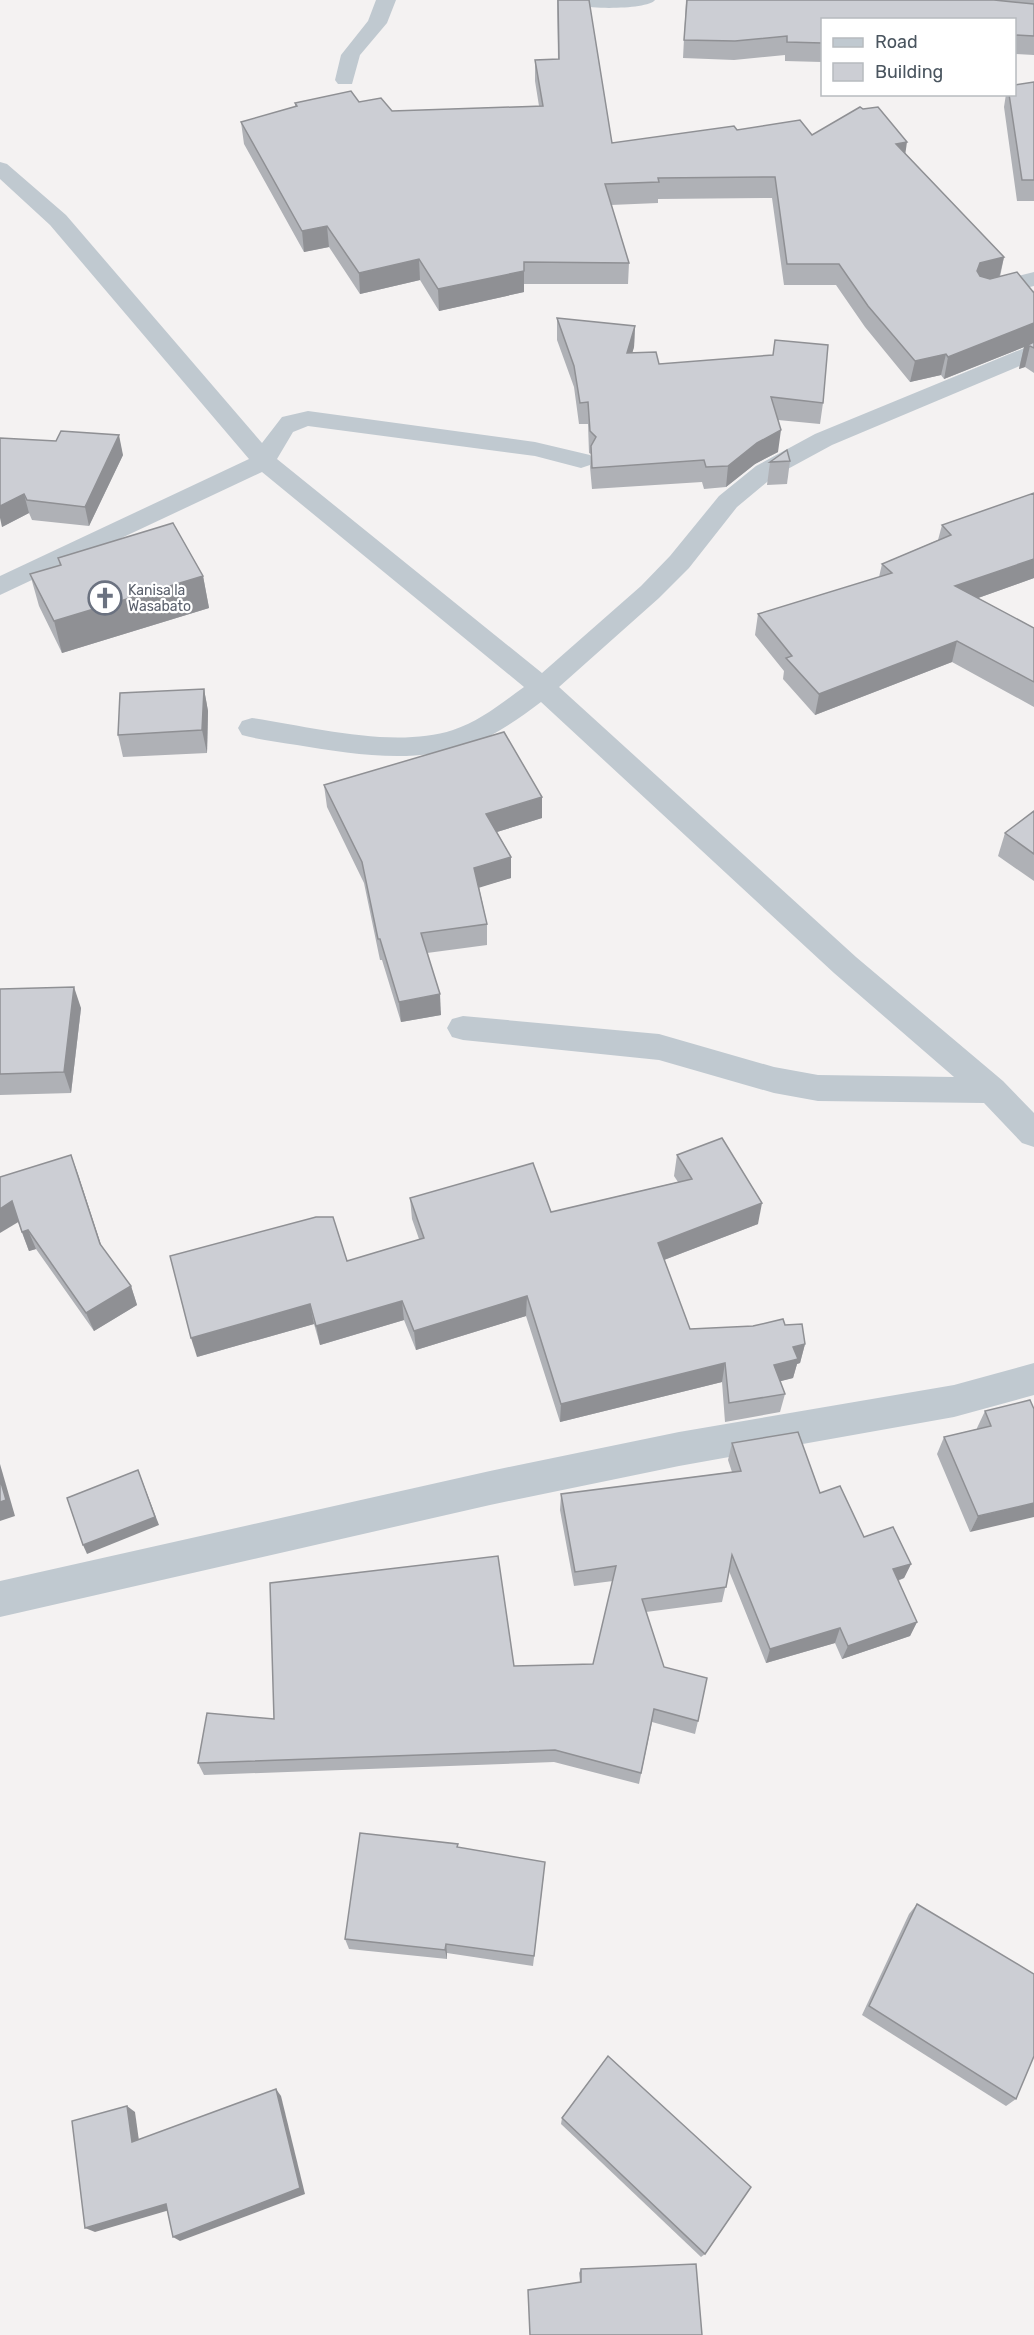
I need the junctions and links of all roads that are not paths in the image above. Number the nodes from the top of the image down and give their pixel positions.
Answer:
1 (386, 0) edge
2 (570, 0) edge
3 (645, 0) edge
4 (609, 1) edge
5 (345, 80) dead end
6 (0, 168) edge
7 (1034, 279) edge
8 (985, 291) edge
9 (1034, 351) edge
10 (1012, 362) junction
11 (1034, 377) edge
12 (581, 460) dead end
13 (264, 461) junction
14 (0, 586) edge
15 (542, 687) junction
16 (252, 728) dead end
17 (463, 1028) dead end
18 (992, 1090) junction
19 (1034, 1134) edge
20 (1034, 1379) edge
21 (0, 1599) edge

1 - 5 street
2 - 4 street
3 - 4 street
6 - 13 street
7 - 8 street
9 - 10 street
10 - 11 street
10 - 15 street
12 - 13 street
13 - 14 street
13 - 15 street
15 - 16 street
15 - 18 street
17 - 18 street
18 - 19 street
20 - 21 street

